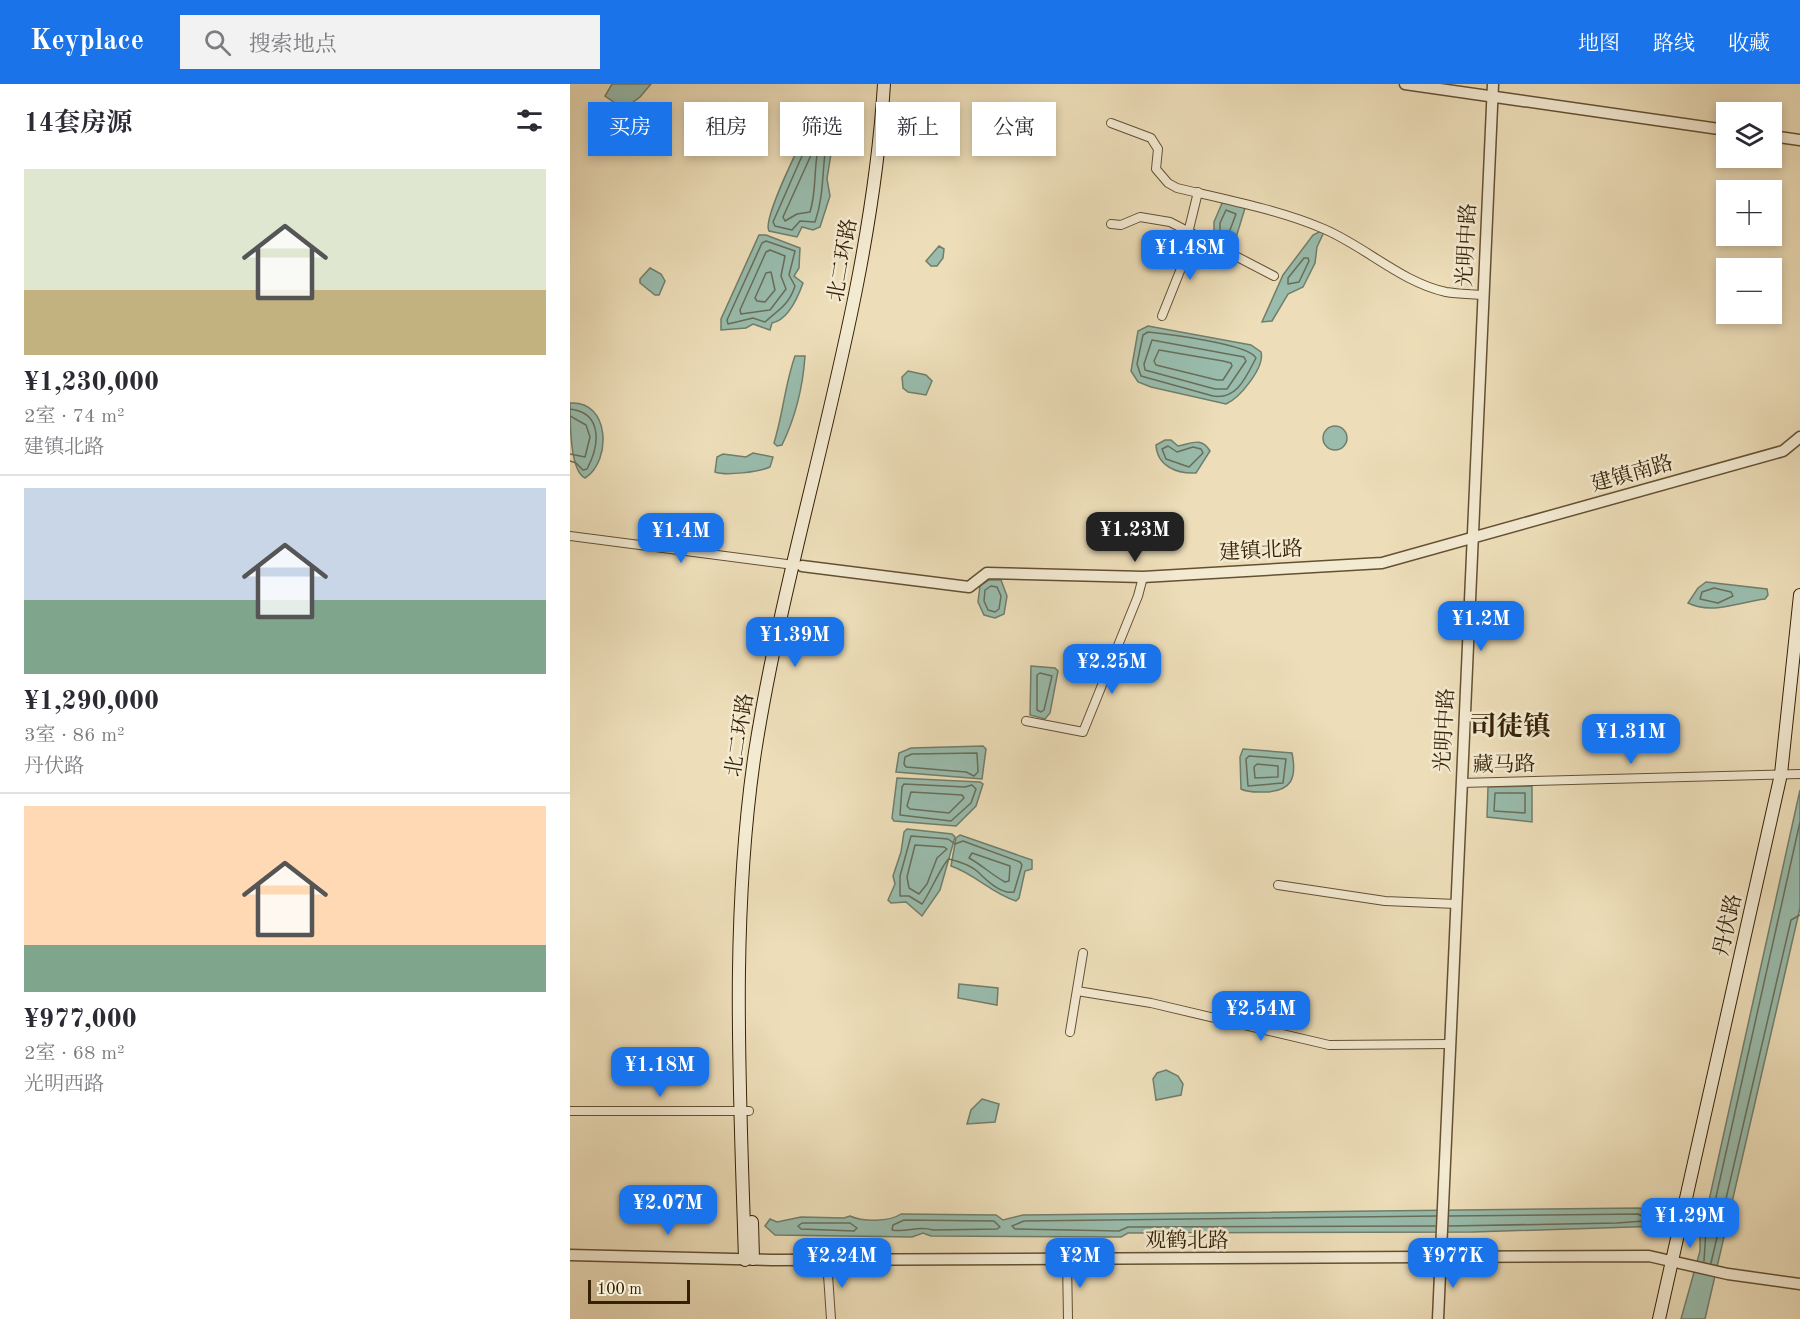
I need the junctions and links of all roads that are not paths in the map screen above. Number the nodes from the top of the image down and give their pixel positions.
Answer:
1 (884, 84) edge
2 (892, 84) edge
3 (1405, 84) edge
4 (1493, 84) edge
5 (1493, 97) junction
6 (1111, 123) dead end
7 (1716, 129) edge
8 (1782, 137) edge
9 (1800, 140) edge
10 (1198, 192) junction
11 (1111, 224) dead end
12 (1191, 234) junction
13 (1274, 276) dead end
14 (1483, 295) junction
15 (1162, 316) dead end
16 (1800, 437) edge
17 (570, 536) edge
18 (1472, 539) junction
19 (798, 565) junction
20 (1143, 578) junction
21 (1800, 595) edge
22 (1026, 721) dead end
23 (1781, 774) junction
24 (1800, 774) edge
25 (1461, 783) junction
26 (1278, 885) dead end
27 (1456, 904) junction
28 (1083, 953) dead end
29 (1077, 991) junction
30 (1070, 1032) dead end
31 (1450, 1044) junction
32 (570, 1111) edge
33 (745, 1111) junction
34 (570, 1248) edge
35 (570, 1255) edge
36 (748, 1257) junction
37 (1441, 1258) junction
38 (827, 1260) junction
39 (1067, 1260) junction
40 (1672, 1261) junction
41 (1800, 1284) edge
42 (831, 1319) edge
43 (1068, 1319) edge
44 (1438, 1319) edge
45 (1659, 1319) edge

1 - 19 main road, 北二环路
2 - 19 main road, 北二环路
3 - 5 street
4 - 5 street, 光明中路
5 - 7 street
5 - 14 street, 光明中路
6 - 10 street
8 - 9 street
10 - 12 street
10 - 14 street
11 - 12 street
12 - 13 street
12 - 15 street
14 - 18 street, 光明中路
16 - 18 street, 建镇南路
17 - 19 street
18 - 20 street, 建镇北路
18 - 25 street, 光明中路
19 - 20 street, 建镇北路
19 - 33 main road, 北二环路
20 - 22 street
21 - 23 main road, 丹伏路
23 - 24 street, 藏马路
23 - 25 street, 藏马路
23 - 40 main road, 丹伏路
25 - 27 street, 光明中路
26 - 27 street
27 - 31 street, 光明中路
28 - 29 street
29 - 30 street
29 - 31 street
31 - 37 street, 光明中路
32 - 33 street
33 - 36 main road, 北二环路
34 - 36 street, 观鹤北路
35 - 36 street, 观鹤北路
36 - 38 street, 观鹤北路
37 - 39 street, 观鹤北路
37 - 40 street, 观鹤北路
37 - 44 street, 光明中路
38 - 39 street, 观鹤北路
38 - 42 street
39 - 43 street
40 - 41 street, 观鹤北路
40 - 45 main road, 丹伏路

